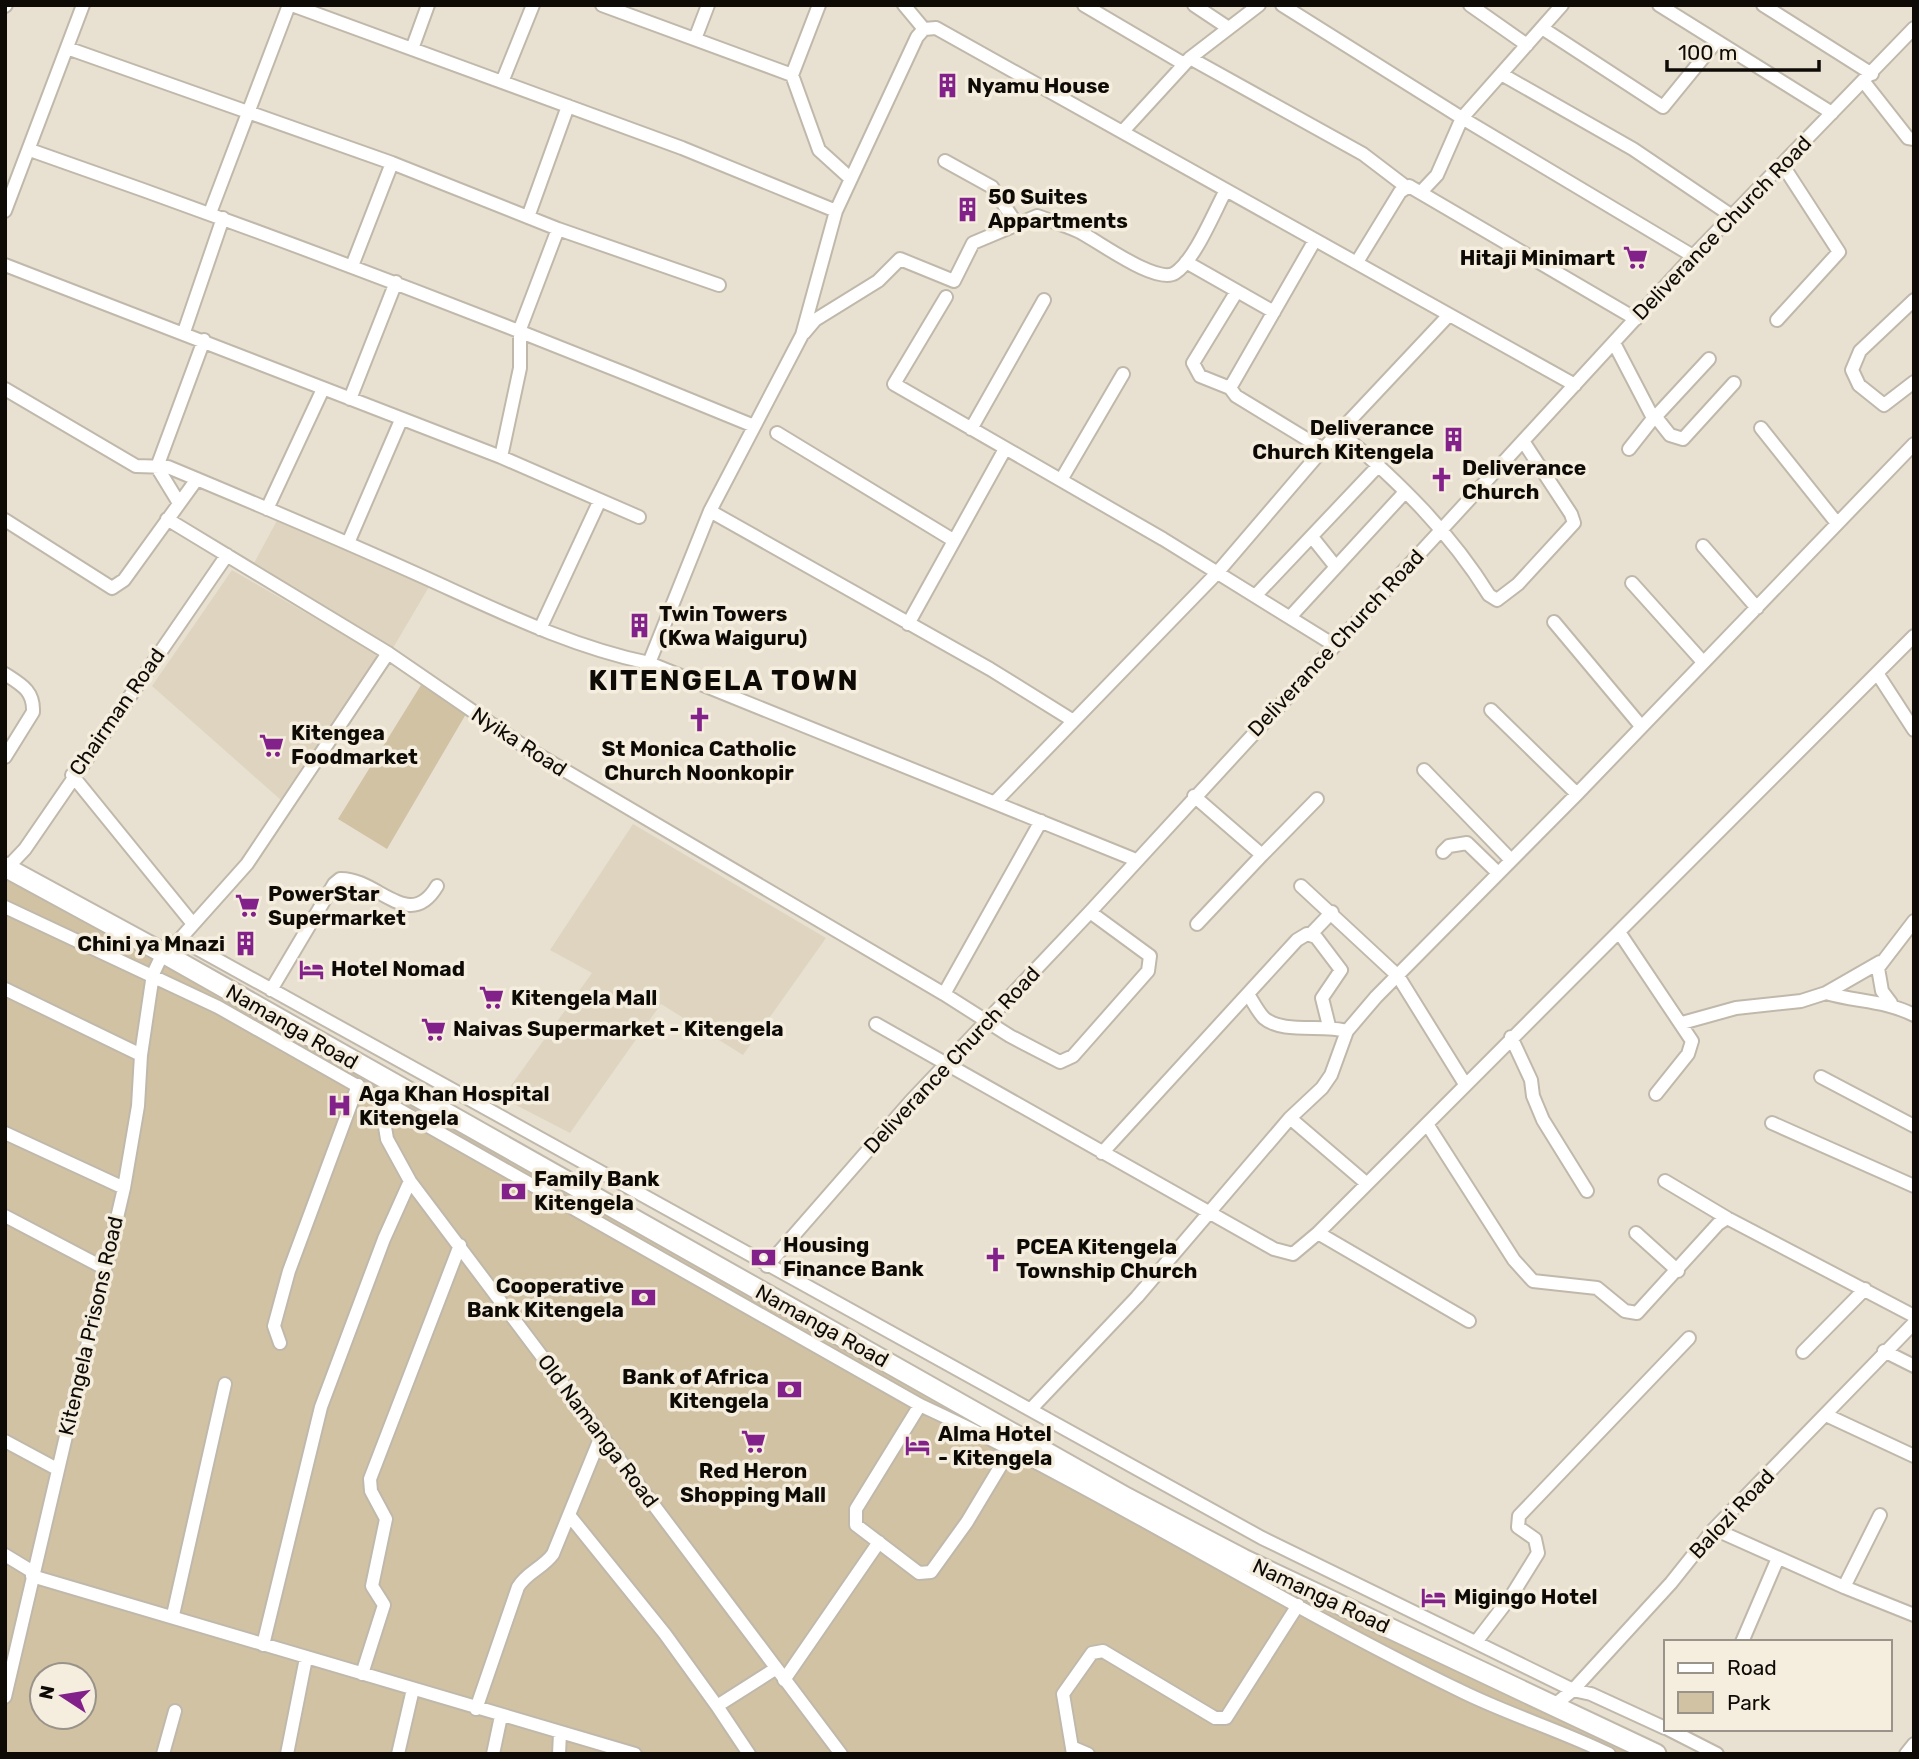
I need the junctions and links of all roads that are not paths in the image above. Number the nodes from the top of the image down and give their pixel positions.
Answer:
1 (83, 5) edge
2 (290, 5) edge
3 (428, 5) edge
4 (533, 5) edge
5 (602, 5) edge
6 (708, 5) edge
7 (819, 5) edge
8 (904, 5) edge
9 (1084, 5) edge
10 (1259, 5) edge
11 (1282, 5) edge
12 (1470, 5) edge
13 (1562, 5) edge
14 (1659, 5) edge
15 (1763, 5) edge
16 (1199, 6) edge
17 (625, 10) edge
18 (1227, 27) junction
19 (1542, 28) junction
20 (1914, 28) edge
21 (924, 29) junction
22 (695, 39) junction
23 (1716, 42) junction
24 (1527, 45) junction
25 (67, 48) junction
26 (412, 49) junction
27 (1187, 61) junction
28 (792, 75) junction
29 (1503, 75) junction
30 (1868, 78) junction
31 (502, 82) junction
32 (568, 106) junction
33 (248, 113) junction
34 (1832, 113) junction
35 (1462, 118) junction
36 (1124, 130) junction
37 (1914, 139) edge
38 (30, 150) junction
39 (945, 161) dead end
40 (392, 163) junction
41 (1782, 164) junction
42 (851, 179) junction
43 (1405, 186) junction
44 (1226, 190) junction
45 (1420, 192) junction
46 (5, 211) edge
47 (836, 211) junction
48 (210, 213) junction
49 (1732, 216) junction
50 (528, 217) junction
51 (223, 218) junction
52 (1018, 226) junction
53 (558, 229) junction
54 (1315, 240) junction
55 (1693, 256) junction
56 (1186, 262) junction
57 (1357, 262) junction
58 (5, 265) edge
59 (352, 266) junction
60 (396, 282) junction
61 (719, 285) dead end
62 (1237, 291) junction
63 (946, 297) dead end
64 (1044, 300) dead end
65 (1914, 300) edge
66 (1274, 312) junction
67 (1448, 316) junction
68 (1636, 319) junction
69 (1777, 320) dead end
70 (520, 330) junction
71 (184, 332) junction
72 (802, 335) junction
73 (204, 340) junction
74 (1614, 343) junction
75 (1709, 359) dead end
76 (1123, 374) dead end
77 (1914, 382) edge
78 (1734, 383) dead end
79 (1575, 385) junction
80 (1230, 387) junction
81 (5, 389) edge
82 (323, 389) junction
83 (350, 399) junction
84 (1655, 416) junction
85 (401, 420) junction
86 (754, 426) junction
87 (1761, 428) dead end
88 (971, 429) junction
89 (777, 433) dead end
90 (1340, 433) junction
91 (1522, 441) junction
92 (1914, 444) edge
93 (1005, 449) junction
94 (1323, 449) junction
95 (1629, 449) dead end
96 (501, 457) junction
97 (1379, 465) junction
98 (157, 467) junction
99 (197, 479) junction
100 (1061, 480) junction
101 (1405, 492) junction
102 (600, 500) junction
103 (179, 503) junction
104 (267, 509) junction
105 (710, 511) junction
106 (639, 517) dead end
107 (167, 519) junction
108 (5, 520) edge
109 (1836, 522) junction
110 (1442, 528) junction
111 (1312, 537) junction
112 (953, 540) junction
113 (348, 543) junction
114 (1703, 546) dead end
115 (227, 555) junction
116 (1336, 567) junction
117 (1217, 573) junction
118 (1632, 583) dead end
119 (1256, 595) junction
120 (1757, 608) junction
121 (1291, 616) junction
122 (1554, 622) dead end
123 (908, 624) junction
124 (540, 629) junction
125 (1914, 636) edge
126 (1334, 645) junction
127 (388, 653) junction
128 (1703, 662) junction
129 (649, 663) junction
130 (1877, 673) junction
131 (5, 674) edge
132 (1491, 710) dead end
133 (1072, 720) junction
134 (1641, 726) junction
135 (1914, 730) edge
136 (6, 752) edge
137 (1424, 770) dead end
138 (72, 775) junction
139 (1577, 794) junction
140 (1195, 796) junction
141 (1317, 799) dead end
142 (995, 802) junction
143 (1041, 821) junction
144 (1443, 852) dead end
145 (1262, 855) junction
146 (1136, 860) junction
147 (1511, 860) junction
148 (6, 868) edge
149 (1498, 873) junction
150 (437, 886) dead end
151 (1301, 886) dead end
152 (5, 907) edge
153 (1090, 912) junction
154 (1332, 912) junction
155 (1914, 921) edge
156 (193, 923) junction
157 (1197, 924) dead end
158 (1619, 932) junction
159 (1311, 934) junction
160 (180, 939) junction
161 (163, 953) junction
162 (1880, 962) junction
163 (153, 974) junction
164 (1398, 976) junction
165 (5, 989) edge
166 (271, 990) junction
167 (1826, 993) junction
168 (944, 994) junction
169 (1248, 994) junction
170 (1891, 1003) junction
171 (1914, 1015) edge
172 (985, 1020) junction
173 (1682, 1023) junction
174 (876, 1024) dead end
175 (1329, 1026) junction
176 (1347, 1031) junction
177 (1511, 1037) junction
178 (141, 1055) junction
179 (946, 1065) junction
180 (1821, 1077) dead end
181 (1465, 1084) junction
182 (358, 1085) junction
183 (1656, 1094) dead end
184 (380, 1097) junction
185 (1290, 1118) junction
186 (1772, 1123) dead end
187 (1427, 1124) junction
188 (1914, 1126) edge
189 (5, 1133) edge
190 (1101, 1153) junction
191 (410, 1181) junction
192 (1665, 1181) dead end
193 (1366, 1183) junction
194 (1914, 1186) edge
195 (124, 1188) junction
196 (1587, 1191) dead end
197 (598, 1211) junction
198 (1208, 1212) junction
199 (5, 1216) edge
200 (1727, 1218) junction
201 (1318, 1233) junction
202 (1636, 1233) dead end
203 (460, 1245) junction
204 (767, 1266) junction
205 (104, 1268) junction
206 (1678, 1271) junction
207 (1865, 1289) junction
208 (739, 1290) junction
209 (1914, 1316) edge
210 (1469, 1321) dead end
211 (1914, 1323) edge
212 (1689, 1338) dead end
213 (280, 1343) dead end
214 (1884, 1351) junction
215 (1803, 1352) dead end
216 (1914, 1366) edge
217 (225, 1384) dead end
218 (920, 1405) junction
219 (1031, 1409) junction
220 (1826, 1415) junction
221 (601, 1436) junction
222 (5, 1441) edge
223 (1012, 1447) junction
224 (1914, 1456) edge
225 (57, 1469) junction
226 (569, 1515) junction
227 (1880, 1515) dead end
228 (1714, 1529) junction
229 (879, 1542) junction
230 (5, 1555) edge
231 (1778, 1558) junction
232 (33, 1574) junction
233 (1844, 1587) junction
234 (1298, 1605) junction
235 (173, 1615) junction
236 (1914, 1615) edge
237 (1743, 1640) edge
238 (1476, 1642) junction
239 (263, 1646) junction
240 (306, 1658) junction
241 (775, 1669) junction
242 (8, 1672) edge
243 (362, 1674) junction
244 (784, 1680) junction
245 (413, 1689) junction
246 (1573, 1690) junction
247 (5, 1697) edge
248 (717, 1706) junction
249 (1552, 1707) junction
250 (476, 1709) junction
251 (175, 1711) dead end
252 (501, 1716) junction
253 (1664, 1727) edge
254 (1673, 1731) edge
255 (560, 1733) junction
256 (1914, 1744) edge
257 (609, 1750) edge
258 (1074, 1751) edge
259 (163, 1754) edge
260 (287, 1754) edge
261 (398, 1754) edge
262 (493, 1754) edge
263 (559, 1754) edge
264 (635, 1754) edge
265 (749, 1754) edge
266 (841, 1754) edge
267 (1088, 1754) edge
268 (1609, 1754) edge
269 (1656, 1754) edge
270 (1717, 1754) edge
271 (1906, 1754) edge

1 - 25 street
2 - 26 street
2 - 33 street
3 - 26 street
4 - 31 street
5 - 17 street
6 - 22 street
7 - 28 street
8 - 21 street
9 - 27 street
10 - 18 street
11 - 35 street
12 - 24 street
13 - 19 street
14 - 23 street
15 - 30 street
16 - 18 street
17 - 22 street
18 - 27 street
19 - 23 street
19 - 24 street
20 - 30 street, Deliverance Church Road
21 - 36 street
21 - 42 street
22 - 28 street
23 - 34 street
24 - 29 street
25 - 33 street
25 - 38 street
26 - 31 street
27 - 36 street
27 - 43 street
28 - 42 street
29 - 35 street
29 - 49 street
30 - 34 street, Deliverance Church Road
30 - 37 street
31 - 32 street
32 - 47 street
32 - 50 street
33 - 40 street
33 - 48 street
34 - 41 street, Deliverance Church Road
35 - 45 street
35 - 55 street
36 - 44 street
38 - 46 street
38 - 48 street
39 - 52 street
40 - 50 street
40 - 59 street
41 - 49 street, Deliverance Church Road
41 - 69 street
42 - 47 street
43 - 45 street
43 - 57 street
44 - 54 street
44 - 56 street
45 - 68 street
47 - 72 street
48 - 51 street
49 - 55 street, Deliverance Church Road
50 - 53 street
51 - 59 street
51 - 71 street
52 - 56 street
52 - 72 street
53 - 61 street
53 - 70 street
54 - 57 street
54 - 66 street
55 - 68 street, Deliverance Church Road
56 - 62 street
57 - 67 street
58 - 71 street
59 - 60 street
60 - 70 street
60 - 83 street
62 - 66 street
62 - 80 street
63 - 88 street
64 - 88 street
65 - 77 street
66 - 80 street
67 - 79 street
67 - 90 street
68 - 74 street, Deliverance Church Road
70 - 86 street
70 - 96 street
71 - 73 street
72 - 86 street
73 - 82 street
73 - 98 street
74 - 79 street, Deliverance Church Road
74 - 84 street
75 - 84 street
76 - 100 street
78 - 84 street
79 - 91 street, Deliverance Church Road
80 - 94 street
81 - 98 street
82 - 83 street
82 - 104 street
83 - 85 street
84 - 95 street
85 - 96 street
85 - 113 street
86 - 105 street
87 - 109 street
88 - 93 street
89 - 112 street
90 - 94 street
90 - 97 street
91 - 110 street, Deliverance Church Road
91 - 110 street
92 - 109 street
93 - 100 street
93 - 112 street
94 - 117 street
96 - 102 street
97 - 101 street
97 - 111 street
98 - 99 street
98 - 103 street
99 - 103 street
99 - 104 street
100 - 117 street
101 - 110 street
101 - 116 street
102 - 106 street
102 - 124 street
103 - 107 street
104 - 113 street
105 - 123 street
105 - 129 street
107 - 108 street
107 - 115 street, Nyika Road
109 - 120 street
110 - 126 street, Deliverance Church Road
111 - 116 street
111 - 119 street
112 - 123 street
113 - 124 street
114 - 120 street
115 - 127 street, Nyika Road
115 - 138 street, Chairman Road
116 - 121 street
117 - 119 street
117 - 133 street
118 - 128 street
119 - 121 street
120 - 128 street
121 - 126 street
122 - 134 street
123 - 133 street
124 - 129 street
125 - 130 street
126 - 140 street, Deliverance Church Road
127 - 156 street
127 - 168 street, Nyika Road
128 - 134 street
129 - 142 street
130 - 135 street
130 - 158 street
131 - 136 street
132 - 139 street
133 - 142 street
134 - 139 street
137 - 147 street
138 - 148 street, Chairman Road
138 - 156 street
139 - 147 street
140 - 145 street
140 - 146 street, Deliverance Church Road
141 - 145 street
142 - 143 street
143 - 146 street
143 - 168 street
144 - 149 street
145 - 157 street
146 - 153 street, Deliverance Church Road
147 - 149 street
148 - 161 highway, Namanga Road
149 - 164 street
150 - 166 street
151 - 154 street
152 - 163 street
153 - 172 street, Deliverance Church Road
153 - 172 street, Nyika Road
154 - 159 street
154 - 164 street
155 - 162 street
156 - 160 street
158 - 173 street
158 - 177 street
159 - 169 street
159 - 175 street
160 - 161 street
160 - 166 street
161 - 163 street, Kitengela Prisons Road
161 - 197 highway, Namanga Road
162 - 167 street
162 - 170 street
163 - 178 street, Kitengela Prisons Road
163 - 182 street
164 - 176 street
164 - 181 street
165 - 178 street
166 - 204 street
167 - 170 street
167 - 173 street
168 - 172 street, Nyika Road
169 - 175 street
169 - 190 street
170 - 171 street
172 - 179 street, Deliverance Church Road
173 - 183 street
174 - 179 street
175 - 176 street
176 - 185 street
177 - 181 street
177 - 196 street
178 - 195 street, Kitengela Prisons Road
179 - 190 street
179 - 204 street, Deliverance Church Road
180 - 188 street
181 - 187 street
182 - 184 street
182 - 213 street
184 - 191 street, Old Namanga Road
184 - 197 street
185 - 193 street
185 - 198 street
186 - 194 street
187 - 193 street
187 - 206 street
189 - 195 street
190 - 198 street
191 - 203 street, Old Namanga Road
191 - 239 street
192 - 200 street
193 - 201 street
195 - 205 street, Kitengela Prisons Road
197 - 208 highway, Namanga Road
198 - 201 street
198 - 219 street
199 - 205 street
200 - 206 street
200 - 207 street
201 - 210 street
202 - 206 street
203 - 221 street, Old Namanga Road
203 - 243 street
204 - 219 street
205 - 225 street, Kitengela Prisons Road
207 - 209 street
207 - 215 street
208 - 218 street
208 - 249 highway, Namanga Road
211 - 214 street, Balozi Road
212 - 238 street
214 - 216 street
214 - 220 street, Balozi Road
217 - 235 street
218 - 223 street
218 - 229 street
219 - 238 street
220 - 224 street
220 - 228 street, Balozi Road
221 - 226 street
221 - 241 street, Old Namanga Road
222 - 225 street
223 - 229 street
223 - 234 street
225 - 232 street, Kitengela Prisons Road
226 - 248 street
226 - 250 street
227 - 233 street
228 - 231 street
228 - 246 street, Balozi Road
229 - 244 street
230 - 232 street
231 - 233 street
231 - 237 street
232 - 235 street
232 - 242 street, Kitengela Prisons Road
233 - 236 street
234 - 258 street
234 - 268 street
235 - 239 street
238 - 246 street
239 - 240 street
240 - 243 street
240 - 260 street
241 - 244 street, Old Namanga Road
241 - 248 street
242 - 247 street, Kitengela Prisons Road
243 - 245 street
244 - 266 street, Old Namanga Road
245 - 250 street
245 - 261 street
246 - 249 street, Balozi Road
246 - 253 street
248 - 265 street
249 - 269 highway, Namanga Road
250 - 252 street
251 - 259 street
252 - 255 street
252 - 262 street
254 - 270 street
255 - 257 street
255 - 263 street
256 - 271 street
257 - 264 street
258 - 267 street

